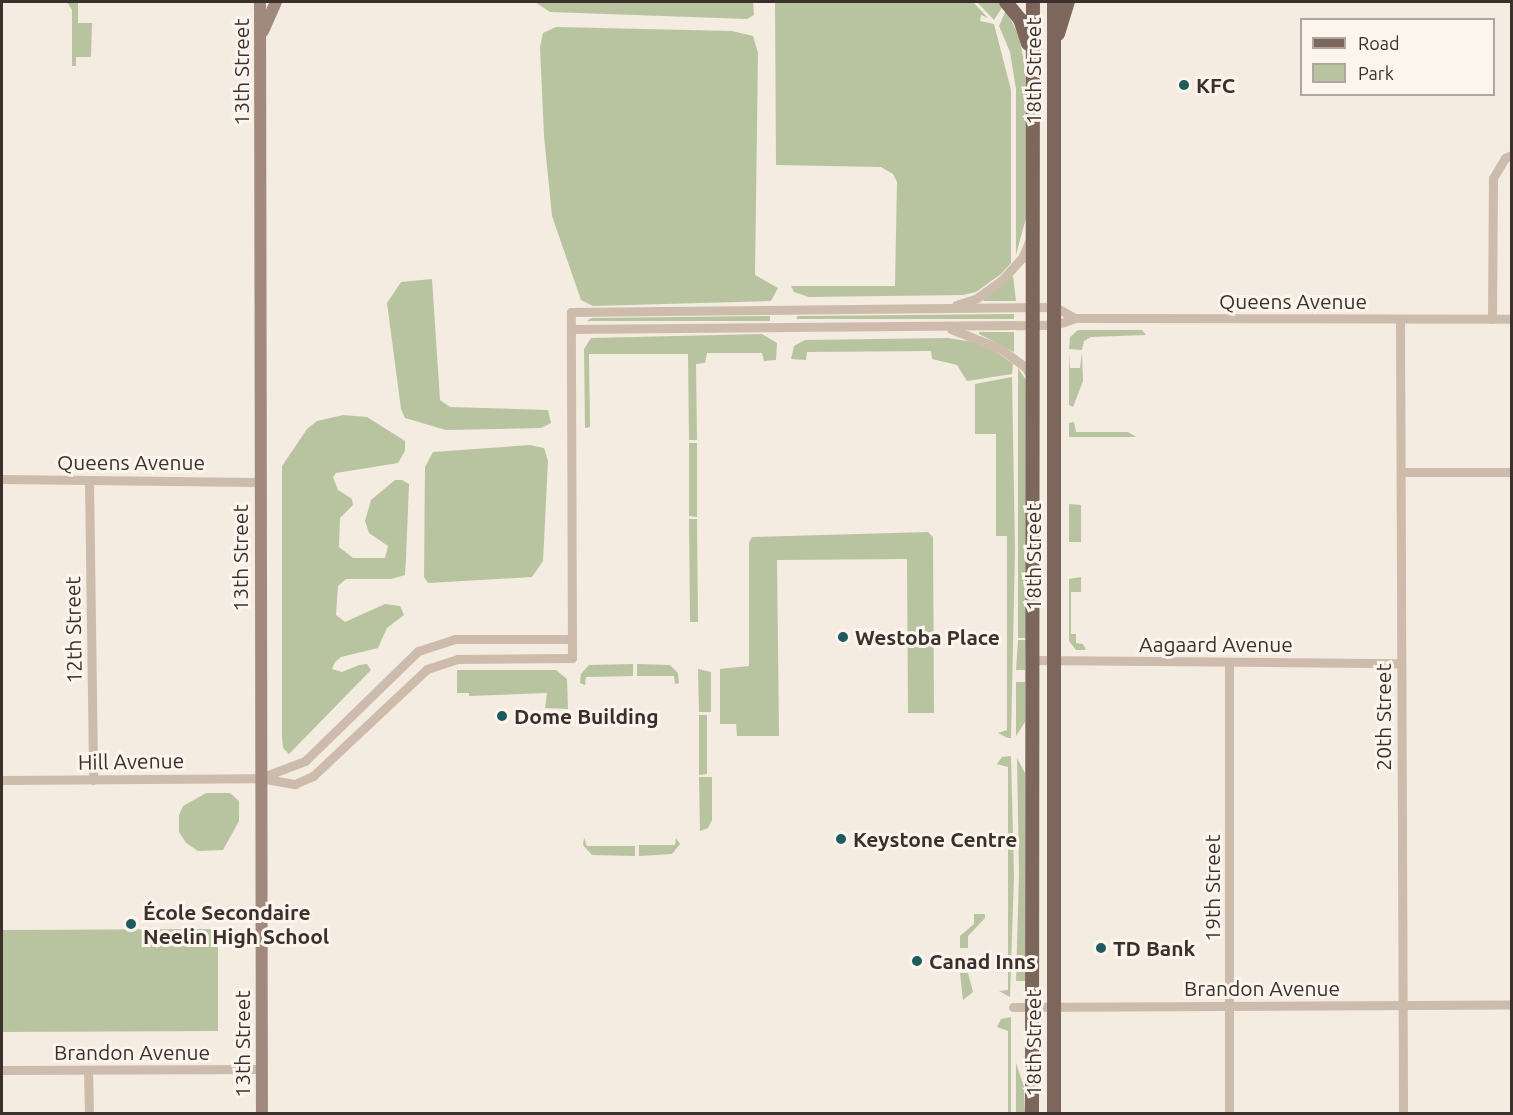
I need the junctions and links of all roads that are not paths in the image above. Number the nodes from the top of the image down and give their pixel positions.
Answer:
1 (260, 2) edge
2 (276, 2) edge
3 (1006, 2) edge
4 (1033, 2) edge
5 (1054, 2) edge
6 (1068, 2) edge
7 (260, 38) junction
8 (1054, 54) junction
9 (1033, 70) junction
10 (1512, 155) edge
11 (1034, 213) junction
12 (934, 308) junction
13 (1034, 308) junction
14 (1055, 308) junction
15 (1075, 318) junction
16 (1400, 319) junction
17 (1492, 319) junction
18 (1512, 319) edge
19 (1034, 325) junction
20 (1055, 325) junction
21 (937, 326) junction
22 (572, 329) junction
23 (1033, 392) junction
24 (1401, 472) junction
25 (1512, 472) edge
26 (2, 479) edge
27 (89, 480) junction
28 (260, 482) junction
29 (572, 639) junction
30 (1033, 660) junction
31 (1053, 661) junction
32 (1229, 662) junction
33 (1400, 663) junction
34 (260, 778) junction
35 (2, 780) edge
36 (93, 780) junction
37 (1512, 1004) edge
38 (1032, 1006) junction
39 (1053, 1006) junction
40 (1229, 1006) junction
41 (1401, 1006) junction
42 (1013, 1007) dead end
43 (2, 1070) edge
44 (88, 1070) junction
45 (262, 1070) junction
46 (89, 1113) edge
47 (262, 1113) edge
48 (1032, 1113) edge
49 (1054, 1113) edge
50 (1229, 1113) edge
51 (1403, 1113) edge

1 - 7 street, 13th Street
2 - 7 street
3 - 9 main road
4 - 9 main road, 18th Street
5 - 8 main road, 18th Street
6 - 8 main road
7 - 28 street, 13th Street
8 - 14 main road, 18th Street
9 - 11 main road, 18th Street
10 - 17 street
11 - 12 street
11 - 13 main road, 18th Street
12 - 13 street
12 - 22 street
13 - 14 street
13 - 19 main road, 18th Street
14 - 15 street
14 - 20 main road, 18th Street
15 - 16 street, Queens Avenue
15 - 20 street
16 - 17 street, Queens Avenue
16 - 24 street, 20th Street
17 - 18 street, Queens Avenue
19 - 20 street
19 - 21 street
19 - 23 main road, 18th Street
20 - 31 main road, 18th Street
21 - 22 street
21 - 23 street
22 - 29 street
23 - 30 main road, 18th Street
24 - 25 street
24 - 33 street, 20th Street
26 - 27 street, Queens Avenue
27 - 28 street, Queens Avenue
27 - 36 street, 12th Street
28 - 34 street, 13th Street
29 - 34 street
29 - 34 street
30 - 31 street, Aagaard Avenue
30 - 38 main road, 18th Street
31 - 32 street, Aagaard Avenue
31 - 39 main road, 18th Street
32 - 33 street, Aagaard Avenue
32 - 40 street, 19th Street
33 - 41 street, 20th Street
34 - 36 street, Hill Avenue
34 - 45 street, 13th Street
35 - 36 street, Hill Avenue
37 - 41 street, Brandon Avenue
38 - 39 street, Brandon Avenue
38 - 42 street, Brandon Avenue
38 - 48 main road, 18th Street
39 - 40 street, Brandon Avenue
39 - 49 main road, 18th Street
40 - 41 street, Brandon Avenue
40 - 50 street, 19th Street
41 - 51 street, 20th Street
43 - 44 street, Brandon Avenue
44 - 45 street, Brandon Avenue
44 - 46 street
45 - 47 street, 13th Street

